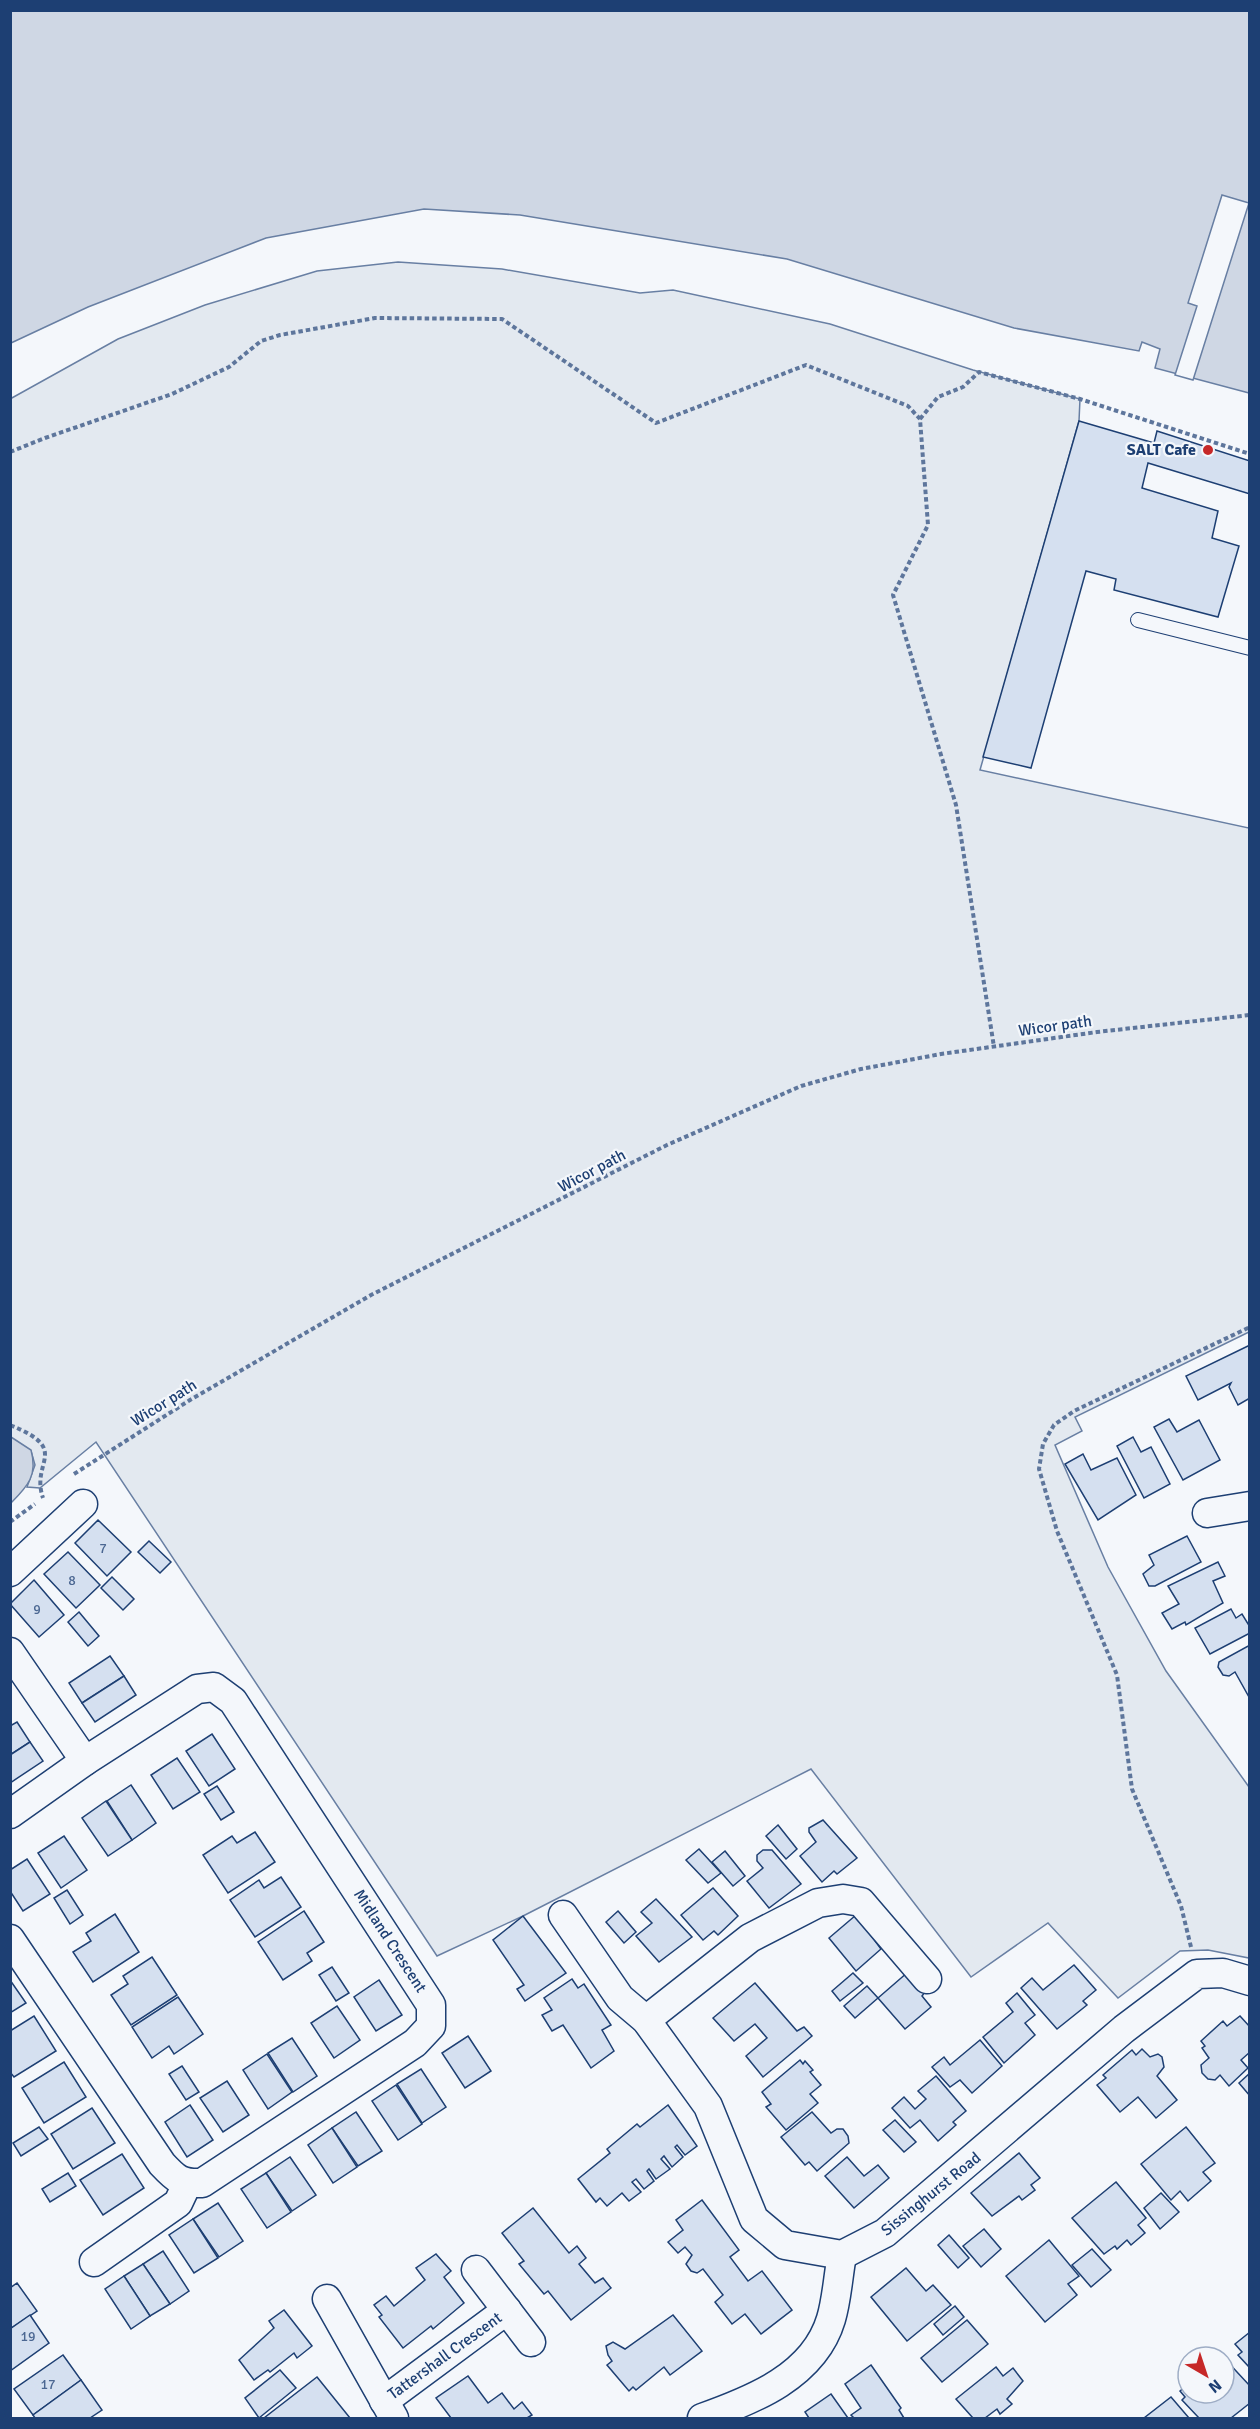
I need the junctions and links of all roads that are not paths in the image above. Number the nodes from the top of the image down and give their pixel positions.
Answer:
1 (1138, 620) dead end
2 (1250, 648) edge
3 (83, 1504) dead end
4 (1250, 1506) edge
5 (1207, 1513) dead end
6 (10, 1572) edge
7 (10, 1653) edge
8 (85, 1761) junction
9 (10, 1814) edge
10 (563, 1915) dead end
11 (10, 1939) edge
12 (927, 1978) dead end
13 (1250, 1981) edge
14 (646, 2020) junction
15 (187, 2184) junction
16 (842, 2255) junction
17 (94, 2262) dead end
18 (476, 2270) dead end
19 (327, 2299) dead end
20 (507, 2310) junction
21 (531, 2342) dead end
22 (389, 2410) edge
23 (702, 2418) edge

1 - 2 lane
3 - 6 street
4 - 5 street
7 - 8 street
8 - 9 street, Midland Crescent
8 - 15 street, Midland Crescent
10 - 14 street
11 - 15 street
12 - 14 street
13 - 16 street, Sissinghurst Road
14 - 16 street
15 - 17 street
16 - 23 street
18 - 20 street
19 - 22 street, Tattershall Crescent
20 - 21 street
20 - 22 street, Tattershall Crescent

